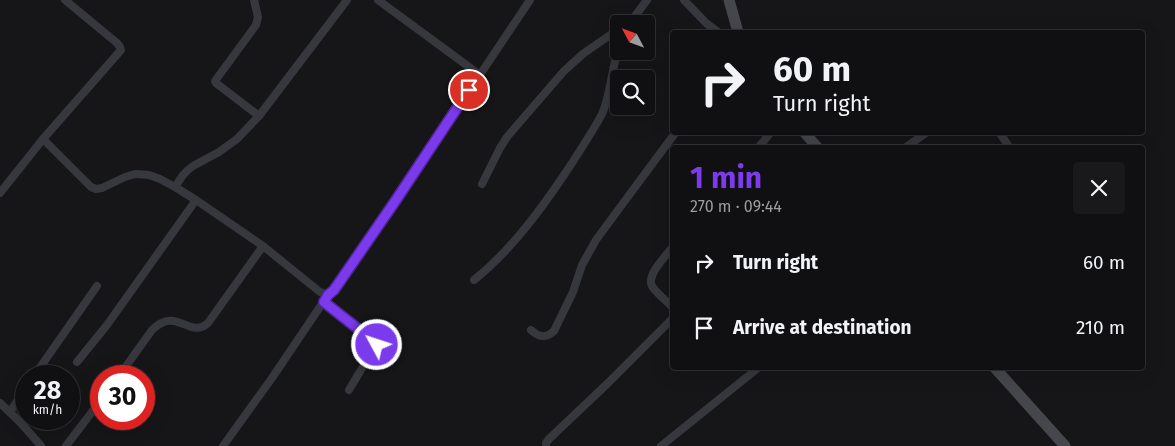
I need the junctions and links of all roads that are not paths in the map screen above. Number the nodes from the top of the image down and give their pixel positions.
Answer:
1 (65, 0) edge
2 (254, 0) edge
3 (348, 0) edge
4 (378, 0) edge
5 (530, 0) edge
6 (647, 0) edge
7 (684, 0) edge
8 (730, 0) edge
9 (635, 15) edge
10 (715, 30) edge
11 (738, 30) edge
12 (610, 35) edge
13 (616, 60) edge
14 (480, 74) junction
15 (259, 116) junction
16 (674, 135) edge
17 (769, 135) edge
18 (807, 135) edge
19 (923, 135) edge
20 (43, 139) junction
21 (760, 145) edge
22 (815, 145) edge
23 (909, 145) edge
24 (482, 184) dead end
25 (175, 187) junction
26 (0, 193) edge
27 (196, 200) junction
28 (263, 246) junction
29 (670, 250) edge
30 (474, 280) dead end
31 (96, 286) dead end
32 (326, 298) junction
33 (670, 305) edge
34 (670, 321) edge
35 (531, 330) dead end
36 (78, 362) dead end
37 (42, 365) edge
38 (127, 365) edge
39 (756, 370) edge
40 (997, 370) edge
41 (349, 390) dead end
42 (0, 403) edge
43 (15, 404) edge
44 (10, 412) junction
45 (90, 414) edge
46 (41, 446) edge
47 (66, 446) edge
48 (223, 446) edge
49 (546, 446) edge
50 (662, 446) edge
51 (1065, 446) edge

1 - 20 street
2 - 15 street
3 - 15 street
4 - 14 street
5 - 14 street
6 - 9 street
7 - 10 street
8 - 11 street
12 - 24 street
13 - 30 street
14 - 32 street
15 - 25 street
16 - 35 street
17 - 21 street
18 - 22 street
19 - 23 street
20 - 25 street
20 - 26 street
25 - 27 street
27 - 28 street
27 - 36 street
28 - 32 street
28 - 38 street
29 - 33 street
31 - 37 street
32 - 41 street
32 - 48 street
34 - 49 street
39 - 50 street
40 - 51 street
42 - 44 street
43 - 44 street
44 - 46 street
45 - 47 street

